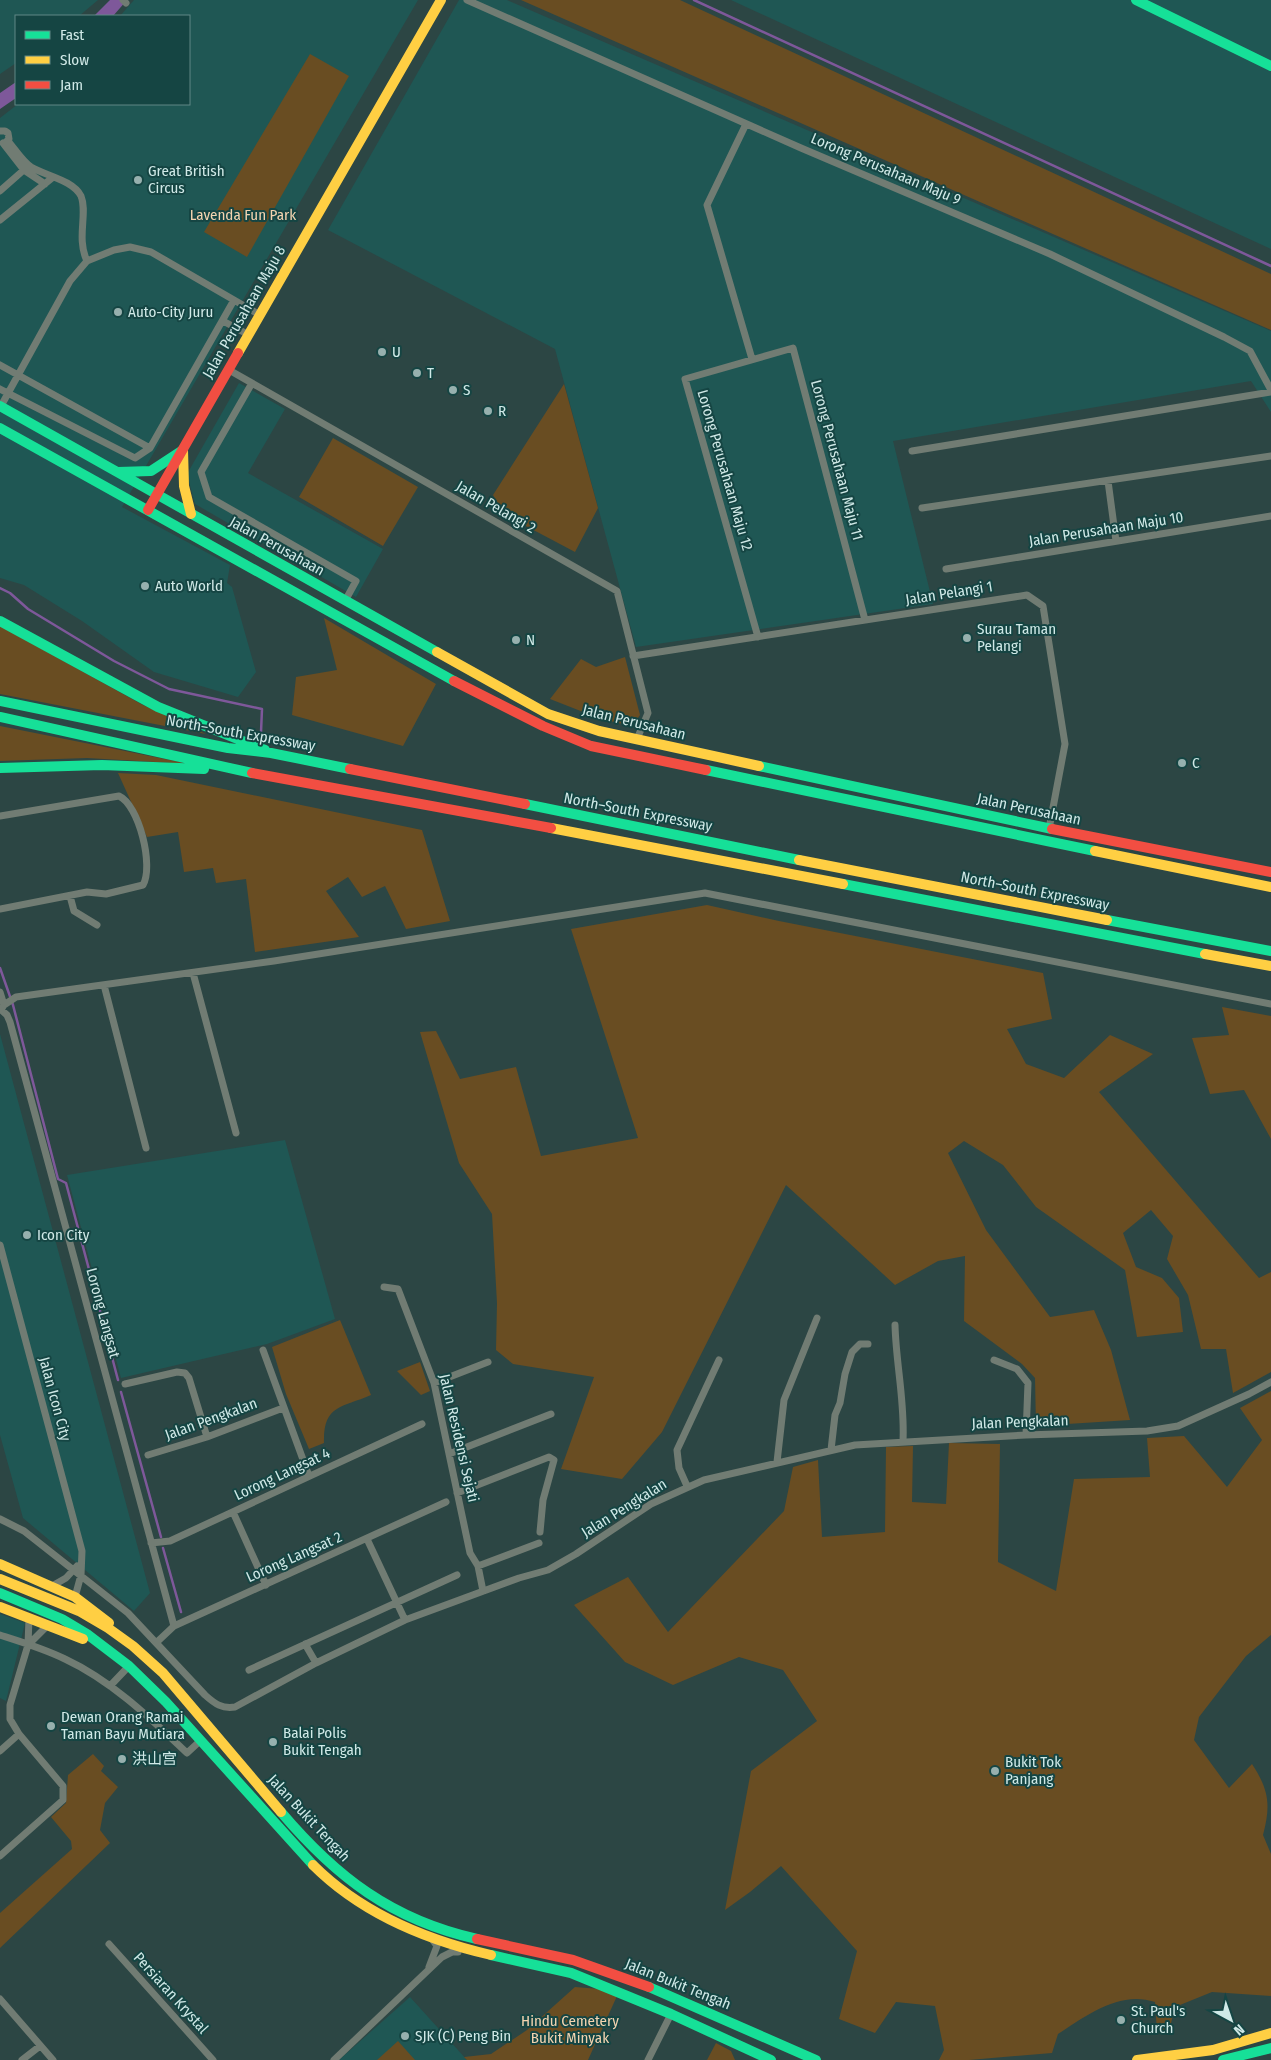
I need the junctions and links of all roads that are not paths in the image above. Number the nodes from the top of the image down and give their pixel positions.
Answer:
1 (441, 0) edge
2 (467, 0) edge
3 (1136, 0) edge
4 (1154, 4) edge
5 (1271, 66) edge
6 (746, 124) junction
7 (0, 131) edge
8 (4, 142) edge
9 (27, 168) junction
10 (52, 178) junction
11 (44, 184) junction
12 (0, 191) edge
13 (0, 220) edge
14 (87, 261) junction
15 (234, 300) junction
16 (260, 315) junction
17 (223, 321) junction
18 (249, 335) junction
19 (752, 360) junction
20 (0, 365) edge
21 (229, 370) junction
22 (18, 374) junction
23 (252, 383) junction
24 (0, 389) edge
25 (1271, 391) edge
26 (8, 393) junction
27 (0, 406) edge
28 (0, 428) edge
29 (150, 448) junction
30 (183, 450) junction
31 (912, 451) dead end
32 (1271, 456) edge
33 (116, 472) junction
34 (1108, 481) junction
35 (157, 495) junction
36 (922, 508) dead end
37 (148, 510) junction
38 (191, 514) junction
39 (1271, 516) edge
40 (1116, 541) junction
41 (946, 569) dead end
42 (345, 601) junction
43 (865, 620) junction
44 (0, 621) edge
45 (758, 637) junction
46 (633, 656) junction
47 (0, 701) edge
48 (0, 717) edge
49 (637, 739) junction
50 (271, 753) junction
51 (0, 768) edge
52 (256, 774) junction
53 (0, 816) edge
54 (1049, 829) junction
55 (1271, 872) edge
56 (1271, 887) edge
57 (70, 896) junction
58 (0, 909) edge
59 (97, 924) dead end
60 (1271, 951) edge
61 (1271, 966) edge
62 (193, 973) junction
63 (104, 985) junction
64 (0, 992) edge
65 (1271, 1004) edge
66 (4, 1006) edge
67 (236, 1133) dead end
68 (146, 1148) dead end
69 (0, 1244) edge
70 (384, 1287) dead end
71 (817, 1318) dead end
72 (895, 1325) dead end
73 (868, 1344) dead end
74 (263, 1350) dead end
75 (719, 1360) dead end
76 (994, 1360) dead end
77 (488, 1362) dead end
78 (1271, 1382) edge
79 (434, 1383) junction
80 (125, 1384) dead end
81 (283, 1408) junction
82 (551, 1414) dead end
83 (422, 1424) dead end
84 (1026, 1434) junction
85 (207, 1437) junction
86 (903, 1441) junction
87 (831, 1450) junction
88 (449, 1454) junction
89 (148, 1455) dead end
90 (777, 1462) junction
91 (309, 1476) junction
92 (687, 1486) junction
93 (457, 1493) junction
94 (446, 1502) dead end
95 (233, 1512) junction
96 (0, 1519) edge
97 (540, 1532) dead end
98 (367, 1539) junction
99 (151, 1543) junction
100 (539, 1543) dead end
101 (82, 1560) junction
102 (0, 1564) edge
103 (478, 1566) junction
104 (74, 1570) junction
105 (81, 1575) junction
106 (457, 1575) dead end
107 (0, 1579) edge
108 (266, 1585) junction
109 (52, 1586) junction
110 (484, 1591) junction
111 (0, 1593) edge
112 (75, 1597) junction
113 (396, 1602) junction
114 (0, 1607) edge
115 (29, 1618) junction
116 (405, 1620) junction
117 (48, 1625) junction
118 (174, 1626) junction
119 (0, 1635) edge
120 (121, 1636) junction
121 (157, 1642) junction
122 (305, 1644) junction
123 (28, 1645) junction
124 (104, 1648) junction
125 (316, 1663) junction
126 (129, 1666) junction
127 (249, 1670) dead end
128 (110, 1686) junction
129 (19, 1734) junction
130 (200, 1741) junction
131 (0, 1751) edge
132 (0, 1856) edge
133 (432, 1938) junction
134 (109, 1944) dead end
135 (483, 1952) junction
136 (428, 1970) junction
137 (0, 1999) edge
138 (671, 2014) junction
139 (1271, 2033) edge
140 (778, 2043) junction
141 (736, 2045) junction
142 (40, 2046) junction
143 (1271, 2048) edge
144 (22, 2060) edge
145 (53, 2060) edge
146 (214, 2060) edge
147 (334, 2060) edge
148 (648, 2060) edge
149 (744, 2060) edge
150 (770, 2060) edge
151 (816, 2060) edge
152 (1137, 2060) edge
153 (1223, 2060) edge

1 - 16 main road, Jalan Perusahaan Maju 8
2 - 6 street, Lorong Perusahaan Maju 9
3 - 4 main road
4 - 5 main road
6 - 19 street
6 - 25 street, Lorong Perusahaan Maju 9
7 - 8 street
8 - 9 street
9 - 10 street
9 - 11 street
9 - 12 street
10 - 11 street
10 - 14 street
11 - 13 street
14 - 15 street
14 - 22 street
15 - 16 street
15 - 17 street
16 - 18 main road, Jalan Perusahaan Maju 8
17 - 18 street
17 - 29 street
18 - 21 main road, Jalan Perusahaan Maju 8
19 - 43 street, Lorong Perusahaan Maju 11
19 - 45 street, Lorong Perusahaan Maju 12
20 - 22 street
21 - 23 street, Jalan Pelangi 2
21 - 30 main road, Jalan Perusahaan Maju 8
22 - 26 street
22 - 29 street
23 - 42 street
23 - 46 street, Jalan Pelangi 2
24 - 26 street
25 - 31 street
26 - 27 street
26 - 29 street
27 - 33 main road, Jalan Perusahaan
28 - 37 main road, Jalan Perusahaan
30 - 33 main road
30 - 35 main road, Jalan Perusahaan Maju 8
30 - 38 main road
32 - 34 street
33 - 35 main road, Jalan Perusahaan
34 - 36 street
34 - 40 street
35 - 37 main road, Jalan Perusahaan Maju 8
35 - 38 main road, Jalan Perusahaan
37 - 56 main road, Jalan Perusahaan
38 - 42 main road, Jalan Perusahaan
39 - 40 street, Jalan Perusahaan Maju 10
40 - 41 street, Jalan Perusahaan Maju 10
42 - 49 main road, Jalan Perusahaan
43 - 45 street, Jalan Pelangi 1
43 - 54 street, Jalan Pelangi 1
44 - 50 main road
45 - 46 street, Jalan Pelangi 1
46 - 49 street, Jalan Pelangi 2
47 - 50 main road, North–South Expressway
48 - 52 main road, North–South Expressway
49 - 54 main road, Jalan Perusahaan
50 - 60 main road, North–South Expressway
51 - 52 main road
52 - 61 main road, North–South Expressway
53 - 57 street
54 - 55 main road, Jalan Perusahaan
57 - 58 street
57 - 59 street
62 - 63 street
62 - 65 street
62 - 67 street
63 - 66 street
63 - 68 street
64 - 66 street, Lorong Langsat
66 - 99 street, Lorong Langsat
69 - 101 street, Jalan Icon City
70 - 79 street, Jalan Residensi Sejati
71 - 90 street
72 - 86 street
73 - 87 street
74 - 81 street
75 - 92 street
76 - 84 street
77 - 79 street
78 - 84 street, Jalan Pengkalan
79 - 88 street, Jalan Residensi Sejati
80 - 85 street
81 - 85 street, Jalan Pengkalan
81 - 91 street
82 - 88 street
83 - 91 street, Lorong Langsat 4
84 - 86 street, Jalan Pengkalan
85 - 89 street, Jalan Pengkalan
86 - 87 street, Jalan Pengkalan
87 - 90 street, Jalan Pengkalan
88 - 93 street, Jalan Residensi Sejati
90 - 92 street, Jalan Pengkalan
91 - 95 street, Lorong Langsat 4
92 - 110 street, Jalan Pengkalan
93 - 97 street
93 - 103 street, Jalan Residensi Sejati
94 - 98 street, Lorong Langsat 2
95 - 99 street, Lorong Langsat 4
95 - 108 street
96 - 104 street, Jalan Pengkalan
98 - 108 street, Lorong Langsat 2
98 - 113 street
99 - 118 street, Lorong Langsat
100 - 103 street
101 - 104 street
101 - 105 street, Jalan Icon City
102 - 109 main road
103 - 110 street, Jalan Residensi Sejati
104 - 105 street, Jalan Pengkalan
104 - 109 street
105 - 112 street, Jalan Icon City
105 - 121 street, Jalan Pengkalan
106 - 113 street
107 - 120 main road, Jalan Bukit Tengah
108 - 118 street, Lorong Langsat 2
109 - 112 main road
110 - 116 street, Jalan Pengkalan
111 - 124 main road, Jalan Bukit Tengah
112 - 120 main road
113 - 116 street
113 - 122 street
114 - 115 main road
115 - 117 main road
115 - 123 street
116 - 125 street, Jalan Pengkalan
117 - 123 street
117 - 124 main road
118 - 121 street, Lorong Langsat 2
119 - 123 street
120 - 140 main road, Jalan Bukit Tengah
121 - 125 street, Jalan Pengkalan
122 - 125 street
122 - 127 street
123 - 128 street
123 - 129 street
124 - 126 main road, Jalan Bukit Tengah
126 - 128 street
126 - 130 main road, Jalan Bukit Tengah
128 - 130 street
129 - 131 street
129 - 132 street
130 - 133 main road, Jalan Bukit Tengah
133 - 135 main road, Jalan Bukit Tengah
133 - 136 street
134 - 146 street, Persiaran Krystal
135 - 136 street
135 - 138 main road, Jalan Bukit Tengah
136 - 147 street
137 - 142 street
138 - 141 main road, Jalan Bukit Tengah
138 - 148 street
139 - 152 main road
140 - 150 main road
140 - 151 main road, Jalan Bukit Tengah
141 - 149 main road
141 - 150 main road, Jalan Bukit Tengah
142 - 144 street
142 - 145 street
143 - 153 main road

